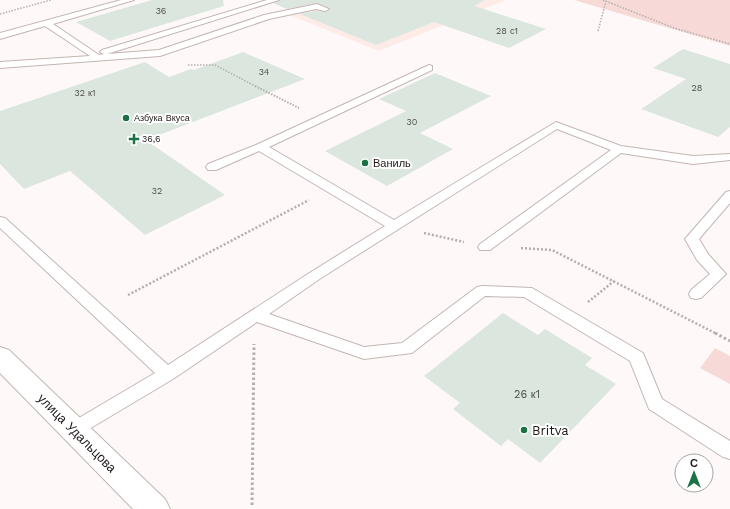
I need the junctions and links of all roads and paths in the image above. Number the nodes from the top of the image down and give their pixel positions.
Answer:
1 (51, 0) edge
2 (130, 0) edge
3 (275, 0) edge
4 (603, 0) edge
5 (606, 0) edge
6 (326, 9) dead end
7 (0, 14) edge
8 (47, 24) junction
9 (598, 31) dead end
10 (0, 36) edge
11 (730, 44) edge
12 (160, 53) junction
13 (95, 55) junction
14 (78, 60) junction
15 (0, 65) edge
16 (429, 68) dead end
17 (321, 119) junction
18 (260, 147) junction
19 (619, 149) junction
20 (730, 157) edge
21 (212, 167) dead end
22 (330, 189) junction
23 (730, 195) edge
24 (0, 221) edge
25 (395, 226) junction
26 (485, 247) junction
27 (614, 281) junction
28 (696, 294) dead end
29 (128, 295) dead end
30 (588, 302) dead end
31 (255, 316) junction
32 (730, 341) edge
33 (0, 357) edge
34 (167, 374) junction
35 (73, 430) junction
36 (730, 451) edge
37 (252, 505) dead end
38 (153, 509) edge

1 - 7 path
2 - 8 lane
3 - 13 lane
4 - 5 path
5 - 9 path
5 - 11 path
6 - 12 lane
8 - 10 lane
8 - 13 lane
12 - 14 lane
12 - 17 path
13 - 14 lane
14 - 15 lane
16 - 17 lane
17 - 18 lane
18 - 21 lane
18 - 22 lane
19 - 20 lane
19 - 25 lane
19 - 26 lane
22 - 25 lane
22 - 29 path
23 - 28 lane
24 - 34 lane
25 - 26 path
25 - 31 lane
26 - 27 path
27 - 30 path
27 - 32 path
31 - 34 lane
31 - 36 lane
31 - 37 path
33 - 35 street, улица Удальцова
34 - 35 lane
35 - 38 street, улица Удальцова

